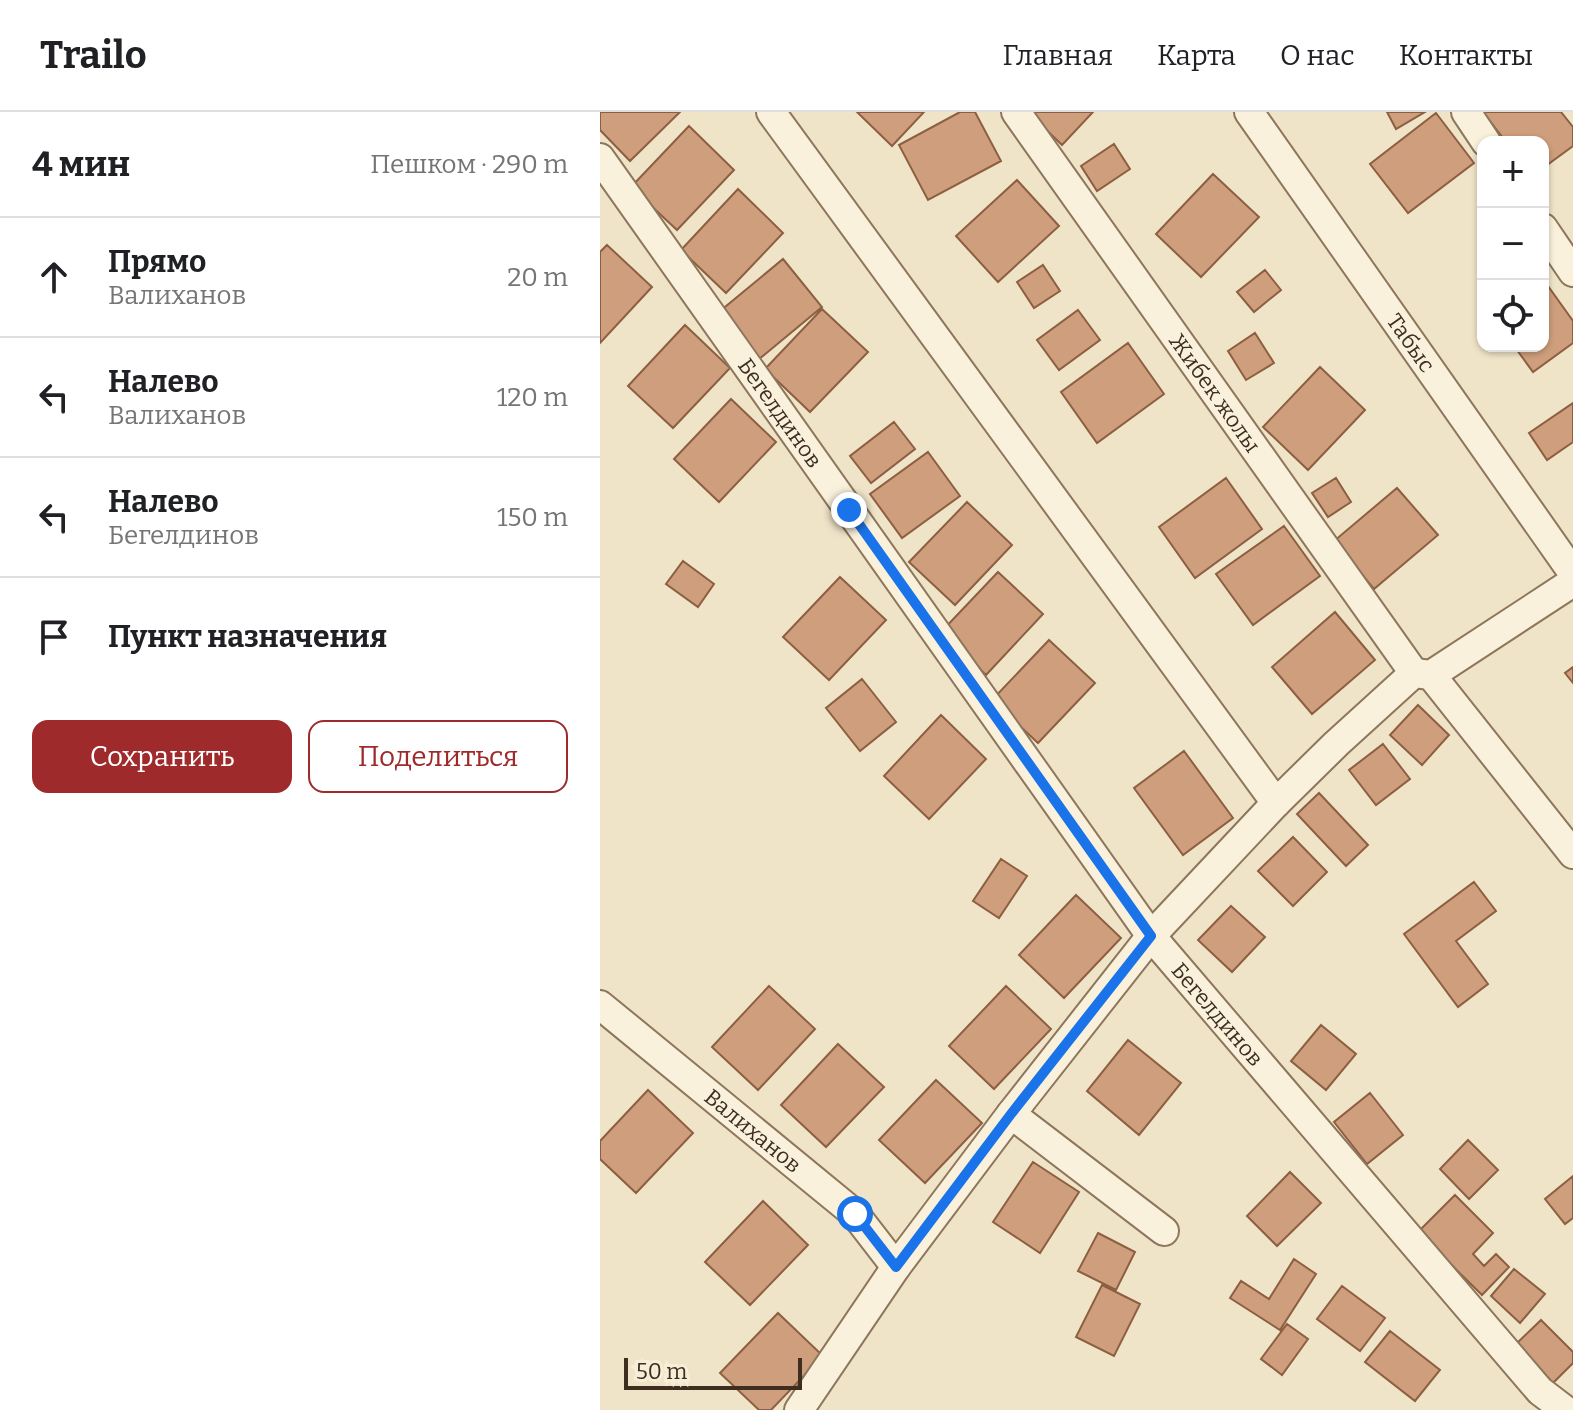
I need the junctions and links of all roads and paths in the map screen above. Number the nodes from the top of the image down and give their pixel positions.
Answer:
1 (771, 112) edge
2 (1016, 112) edge
3 (1249, 112) edge
4 (1466, 112) edge
5 (1482, 136) edge
6 (605, 175) edge
7 (1549, 237) edge
8 (1573, 272) edge
9 (1573, 573) edge
10 (1573, 582) edge
11 (1422, 674) junction
12 (1276, 803) junction
13 (1573, 854) edge
14 (1151, 936) junction
15 (600, 1005) edge
16 (1011, 1114) junction
17 (1164, 1231) dead end
18 (896, 1267) junction
19 (799, 1410) edge
20 (1565, 1410) edge

1 - 12 street
2 - 11 street, Жибек жолы
3 - 9 street, Табыс
4 - 5 street
6 - 14 street, Бегелдинов
7 - 8 street
10 - 11 street
11 - 12 street
11 - 13 street, Жибек жолы
12 - 14 street
14 - 16 street
14 - 20 street, Бегелдинов
15 - 18 street, Валиханов
16 - 17 street
16 - 18 street
18 - 19 street

